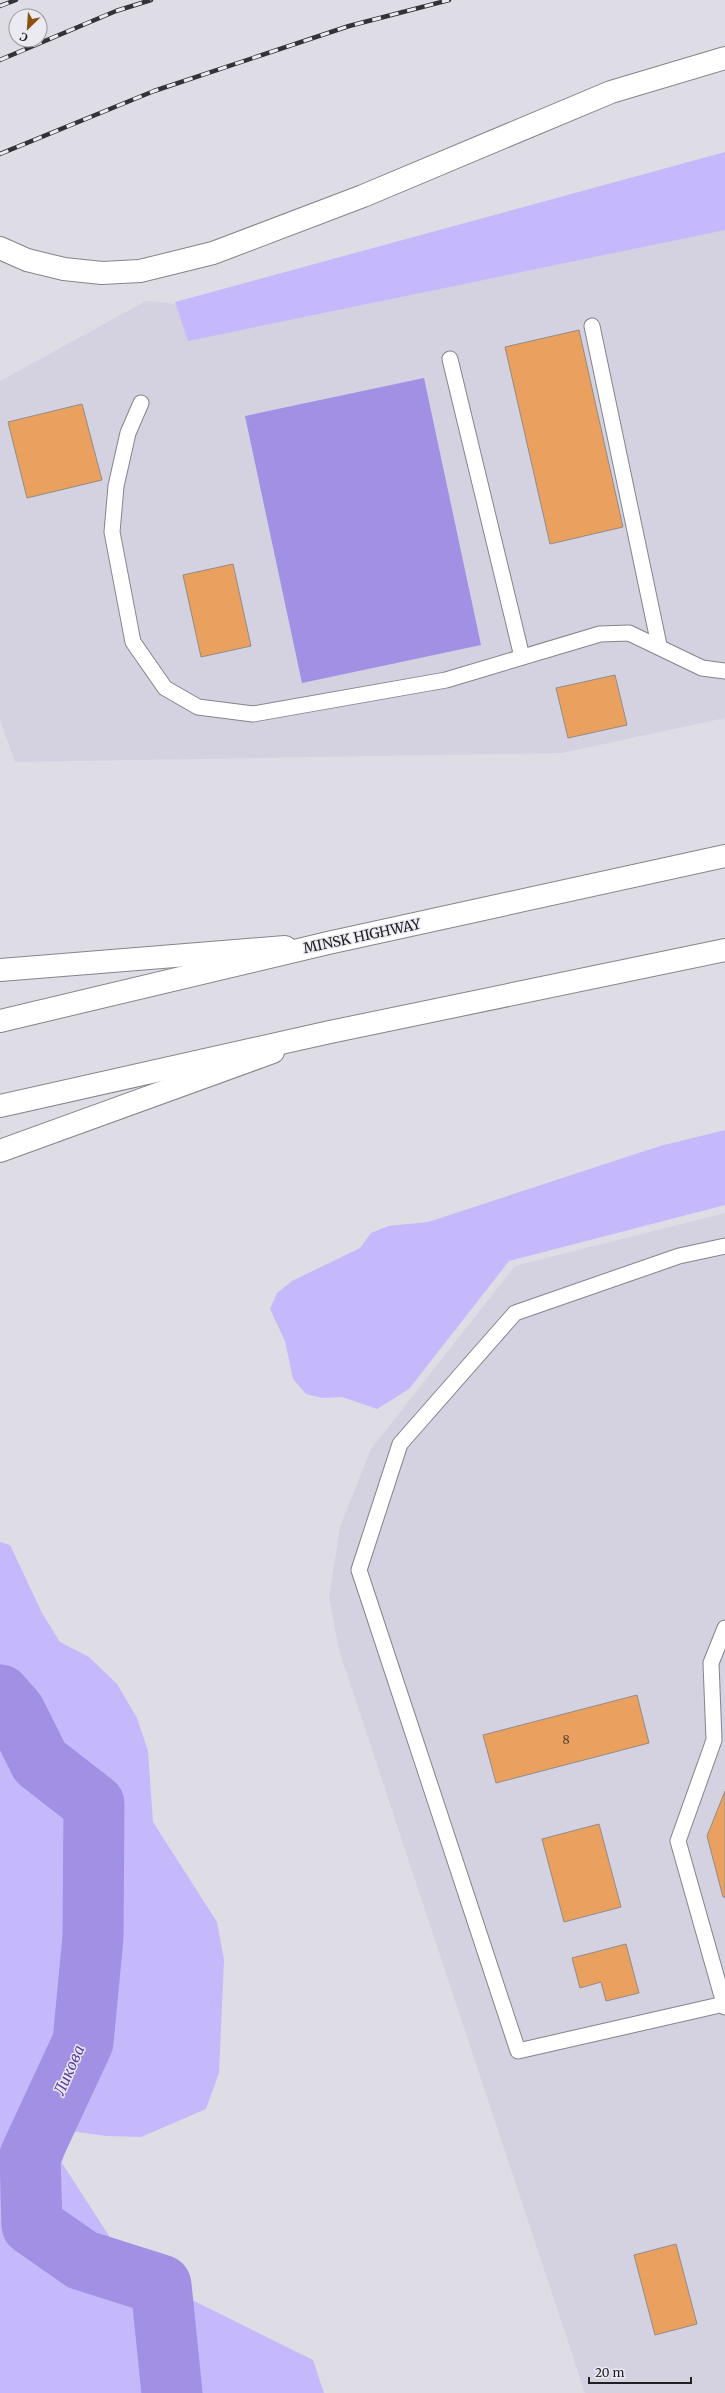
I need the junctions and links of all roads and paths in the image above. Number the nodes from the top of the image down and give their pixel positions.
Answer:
1 (725, 58) edge
2 (0, 248) edge
3 (592, 326) dead end
4 (450, 359) dead end
5 (141, 403) dead end
6 (659, 645) junction
7 (522, 657) junction
8 (725, 671) edge
9 (725, 856) edge
10 (328, 943) junction
11 (725, 950) edge
12 (0, 970) edge
13 (0, 1021) edge
14 (330, 1032) junction
15 (0, 1106) edge
16 (0, 1151) edge
17 (725, 1246) edge
18 (725, 1628) edge
19 (719, 1710) edge
20 (725, 2006) edge

1 - 2 main road
3 - 6 lane
4 - 7 lane
5 - 7 lane
6 - 7 lane
6 - 8 lane
9 - 10 main road, MINSK HIGHWAY
10 - 12 main road
10 - 13 main road, MINSK HIGHWAY
11 - 14 main road
14 - 15 main road
14 - 16 main road
17 - 20 lane
18 - 19 lane
19 - 20 lane

